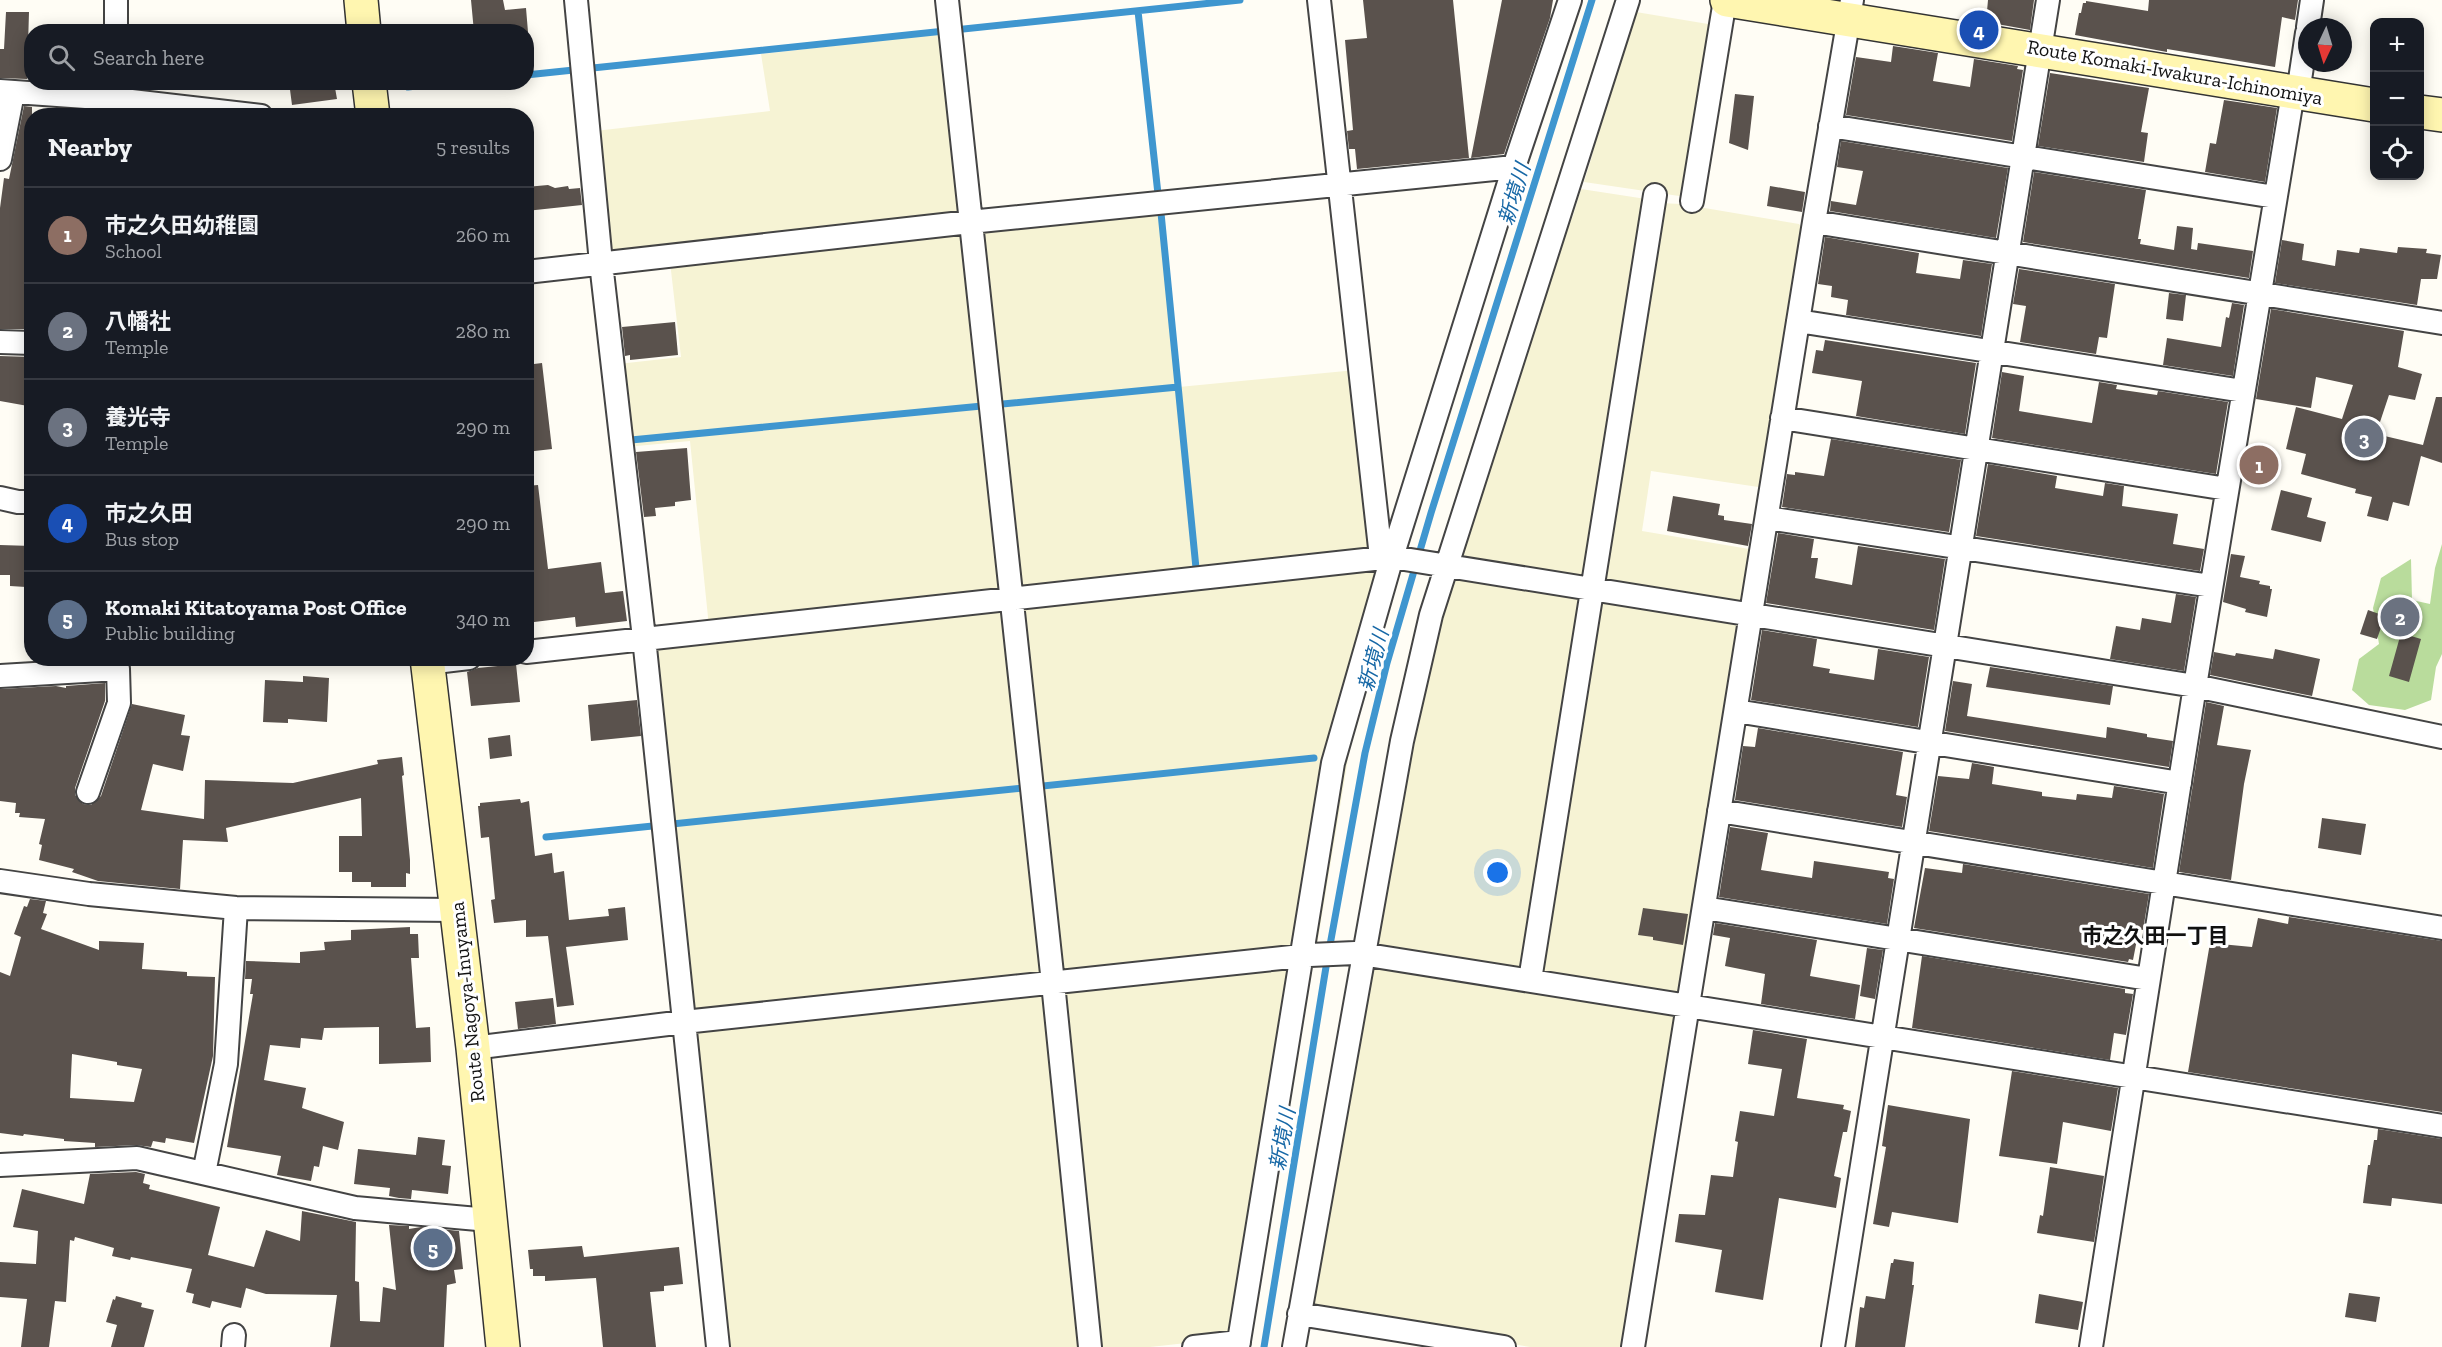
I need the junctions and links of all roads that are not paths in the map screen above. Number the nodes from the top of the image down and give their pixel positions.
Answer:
1 (116, 0) edge
2 (361, 0) edge
3 (576, 0) edge
4 (947, 0) edge
5 (1319, 0) edge
6 (1570, 0) edge
7 (1628, 0) edge
8 (1726, 0) edge
9 (2048, 0) edge
10 (2312, 0) edge
11 (1850, 10) edge
12 (2309, 18) edge
13 (116, 24) edge
14 (363, 24) edge
15 (2040, 49) junction
16 (2299, 72) edge
17 (370, 90) edge
18 (114, 91) edge
19 (7, 92) edge
20 (2295, 93) junction
21 (2370, 104) edge
22 (214, 108) edge
23 (372, 108) edge
24 (2424, 113) edge
25 (2442, 116) edge
26 (1830, 126) junction
27 (2023, 157) junction
28 (0, 159) edge
29 (1514, 167) junction
30 (1340, 184) junction
31 (1655, 195) dead end
32 (2275, 197) junction
33 (1692, 201) dead end
34 (970, 222) junction
35 (1814, 222) junction
36 (2007, 254) junction
37 (601, 263) junction
38 (534, 271) edge
39 (2259, 293) junction
40 (1798, 321) junction
41 (2442, 323) edge
42 (0, 342) edge
43 (24, 343) edge
44 (1992, 351) junction
45 (2243, 391) junction
46 (1782, 418) junction
47 (1976, 449) junction
48 (2227, 489) junction
49 (0, 498) edge
50 (24, 502) edge
51 (1767, 518) junction
52 (1960, 548) junction
53 (1391, 557) junction
54 (1445, 564) junction
55 (2211, 586) junction
56 (1591, 587) junction
57 (1010, 597) junction
58 (1752, 613) junction
59 (644, 638) junction
60 (1945, 644) junction
61 (534, 651) edge
62 (428, 666) edge
63 (0, 676) edge
64 (2195, 686) junction
65 (1736, 711) junction
66 (2442, 737) edge
67 (1929, 742) junction
68 (2180, 783) junction
69 (88, 792) dead end
70 (1719, 811) junction
71 (1913, 842) junction
72 (0, 881) edge
73 (2164, 882) junction
74 (236, 908) junction
75 (1704, 908) junction
76 (458, 910) junction
77 (2442, 928) edge
78 (1897, 939) junction
79 (1359, 953) junction
80 (1306, 955) junction
81 (2148, 979) junction
82 (1530, 980) junction
83 (1053, 983) junction
84 (1688, 1005) junction
85 (684, 1022) junction
86 (1882, 1036) junction
87 (473, 1048) junction
88 (2133, 1077) junction
89 (2442, 1126) edge
90 (0, 1165) edge
91 (204, 1173) junction
92 (489, 1220) junction
93 (1299, 1314) junction
94 (1447, 1342) edge
95 (1239, 1344) edge
96 (503, 1347) edge
97 (718, 1347) edge
98 (1090, 1347) edge
99 (1194, 1347) edge
100 (1294, 1347) edge
101 (1504, 1347) edge
102 (1633, 1347) edge
103 (1833, 1347) edge
104 (2091, 1347) edge

1 - 13 street
2 - 14 main road
3 - 37 street
4 - 34 street
5 - 30 street
6 - 29 street
7 - 54 street
8 - 11 main road, Route Komaki-Iwakura-Ichinomiya
8 - 33 street
9 - 15 street
10 - 12 street
11 - 15 main road, Route Komaki-Iwakura-Ichinomiya
11 - 26 street
15 - 20 main road, Route Komaki-Iwakura-Ichinomiya
15 - 27 street
16 - 20 street
17 - 23 main road
18 - 19 street
18 - 22 street
19 - 28 street
20 - 21 main road, Route Komaki-Iwakura-Ichinomiya
20 - 32 street
24 - 25 main road
26 - 27 street
26 - 35 street
27 - 32 street
27 - 36 street
29 - 30 street
29 - 53 street
30 - 34 street
30 - 53 street
31 - 56 street
32 - 39 street
34 - 37 street
34 - 57 street
35 - 36 street
35 - 40 street
36 - 39 street
36 - 44 street
37 - 38 street
37 - 59 street
39 - 41 street
39 - 45 street
40 - 44 street
40 - 46 street
42 - 43 street
44 - 45 street
44 - 47 street
45 - 48 street
46 - 47 street
46 - 51 street
47 - 48 street
47 - 52 street
48 - 55 street
49 - 50 street
51 - 52 street
51 - 58 street
52 - 55 street
52 - 60 street
53 - 54 street
53 - 57 street
53 - 80 street
54 - 56 street
54 - 79 street
55 - 64 street
56 - 58 street
56 - 82 street
57 - 59 street
57 - 83 street
58 - 60 street
58 - 65 street
59 - 61 street
59 - 85 street
60 - 64 street
60 - 67 street
62 - 76 main road, Route Nagoya-Inuyama
63 - 69 street
64 - 66 street
64 - 68 street
65 - 67 street
65 - 70 street
67 - 68 street
67 - 71 street
68 - 73 street
70 - 71 street
70 - 75 street
71 - 73 street
71 - 78 street
72 - 74 street
73 - 77 street
73 - 81 street
74 - 76 street
74 - 91 street
75 - 78 street
75 - 84 street
76 - 87 main road, Route Nagoya-Inuyama
78 - 81 street
78 - 86 street
79 - 80 street
79 - 82 street
79 - 93 street
80 - 83 street
80 - 95 street
81 - 88 street
82 - 84 street
83 - 85 street
83 - 98 street
84 - 86 street
84 - 102 street
85 - 87 street
85 - 97 street
86 - 88 street
86 - 103 street
87 - 92 main road, Route Nagoya-Inuyama
88 - 89 street
88 - 104 street
90 - 91 street
91 - 92 street
92 - 96 main road, Route Nagoya-Inuyama
93 - 94 street
93 - 100 street
94 - 101 street
95 - 99 street

